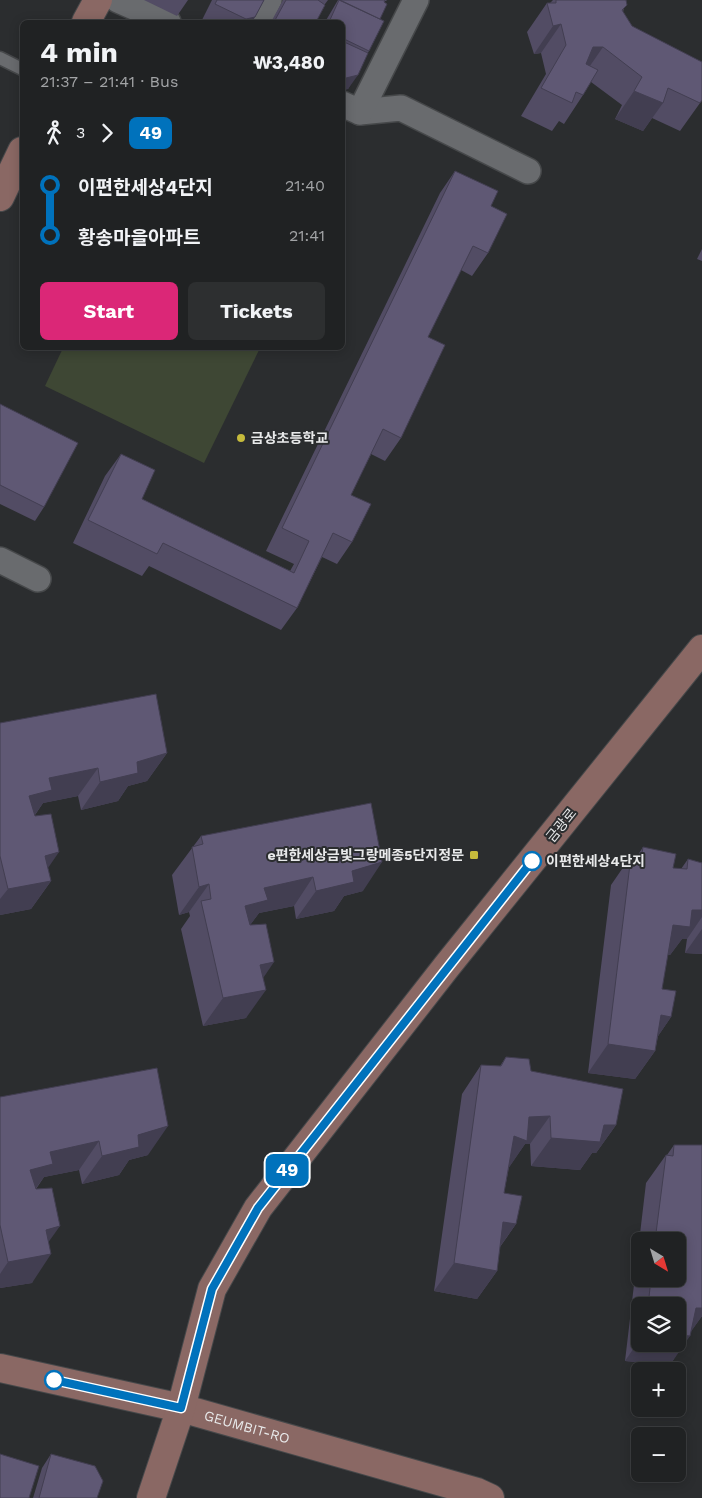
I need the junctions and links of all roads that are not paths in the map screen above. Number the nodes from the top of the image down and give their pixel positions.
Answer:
1 (98, 0) edge
2 (118, 0) edge
3 (269, 0) edge
4 (416, 0) edge
5 (87, 20) edge
6 (163, 20) edge
7 (259, 20) edge
8 (0, 58) edge
9 (20, 68) edge
10 (351, 108) edge
11 (20, 154) edge
12 (528, 171) dead end
13 (3, 182) edge
14 (0, 560) edge
15 (38, 579) dead end
16 (702, 649) edge
17 (0, 1368) edge
18 (181, 1408) junction
19 (480, 1496) edge
20 (151, 1498) edge

1 - 5 street
2 - 6 street
3 - 7 street
4 - 10 street
8 - 9 lane
10 - 12 street
11 - 13 street
14 - 15 street
16 - 18 street, 금광로
17 - 18 street, GEUMBIT-RO
18 - 19 street, GEUMBIT-RO
18 - 20 street, 금광로

